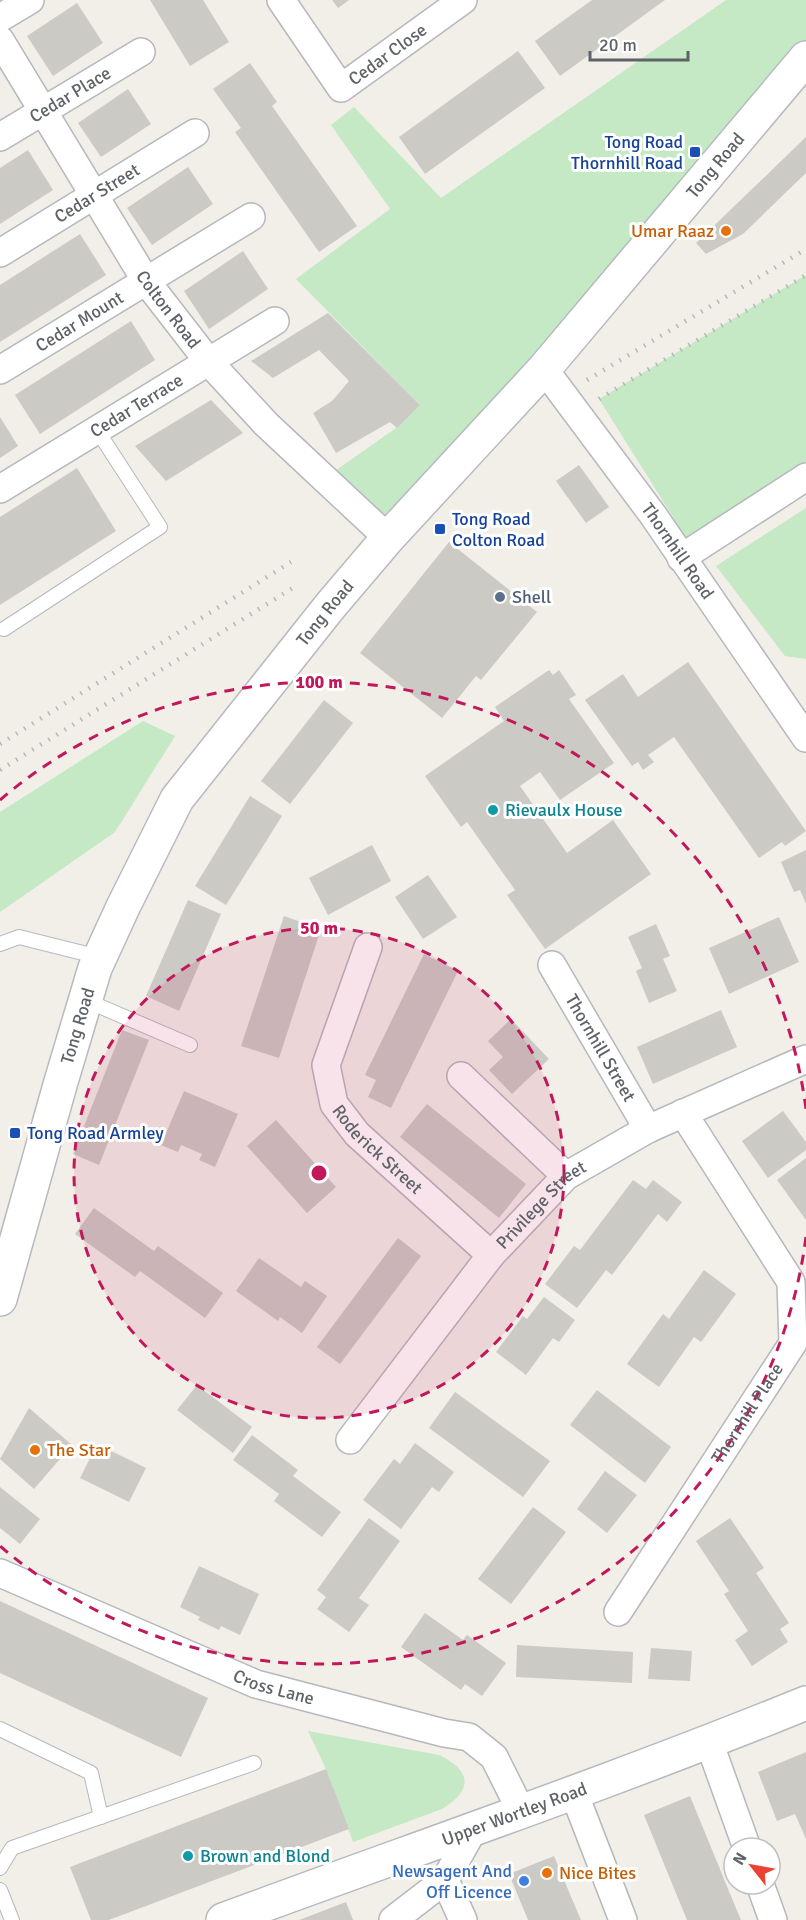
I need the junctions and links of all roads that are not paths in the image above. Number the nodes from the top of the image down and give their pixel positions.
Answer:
1 (30, 0) edge
2 (281, 0) edge
3 (463, 0) edge
4 (0, 18) edge
5 (0, 40) edge
6 (141, 52) dead end
7 (806, 58) edge
8 (43, 111) junction
9 (195, 132) dead end
10 (0, 137) edge
11 (93, 195) junction
12 (251, 217) dead end
13 (0, 253) edge
14 (146, 281) junction
15 (275, 321) dead end
16 (208, 361) junction
17 (544, 369) junction
18 (0, 370) edge
19 (97, 430) junction
20 (806, 477) edge
21 (0, 489) edge
22 (388, 538) junction
23 (681, 558) junction
24 (4, 629) dead end
25 (806, 738) edge
26 (0, 944) edge
27 (368, 947) dead end
28 (100, 957) junction
29 (552, 965) dead end
30 (86, 1000) junction
31 (190, 1045) dead end
32 (806, 1059) edge
33 (461, 1076) dead end
34 (683, 1113) junction
35 (648, 1129) junction
36 (566, 1176) junction
37 (491, 1255) junction
38 (0, 1299) edge
39 (350, 1440) dead end
40 (0, 1573) edge
41 (618, 1611) dead end
42 (806, 1703) edge
43 (0, 1729) edge
44 (709, 1742) junction
45 (254, 1763) dead end
46 (574, 1793) junction
47 (522, 1813) junction
48 (101, 1817) junction
49 (473, 1830) junction
50 (743, 1836) edge
51 (0, 1868) edge
52 (445, 1880) junction
53 (0, 1890) edge
54 (764, 1896) edge
55 (12, 1920) edge
56 (223, 1920) edge
57 (393, 1920) edge
58 (463, 1920) edge
59 (623, 1920) edge
60 (773, 1920) edge

1 - 4 street
2 - 3 street, Cedar Close
5 - 8 street, Colton Road
6 - 8 street, Cedar Place
7 - 17 main road, Tong Road
8 - 10 street, Cedar Place
8 - 11 street, Colton Road
9 - 11 street, Cedar Street
11 - 13 street, Cedar Street
11 - 14 street, Colton Road
12 - 14 street, Cedar Mount
14 - 16 street, Colton Road
14 - 18 street, Cedar Mount
15 - 16 street, Cedar Terrace
16 - 19 street, Cedar Terrace
16 - 22 street, Colton Road
17 - 22 main road, Tong Road
17 - 23 street, Thornhill Road
19 - 21 street, Cedar Terrace
19 - 24 lane
20 - 23 street
22 - 28 main road, Tong Road
23 - 25 street, Thornhill Road
26 - 28 lane
27 - 37 street, Roderick Street
28 - 30 main road, Tong Road
29 - 35 street, Thornhill Street
30 - 31 lane
30 - 38 main road, Tong Road
32 - 34 street, Privilege Street
33 - 36 street
34 - 35 street, Privilege Street
34 - 41 street, Thornhill Place
35 - 36 street, Privilege Street
36 - 37 street, Privilege Street
37 - 39 street, Privilege Street
40 - 47 street, Cross Lane
42 - 44 main road, Upper Wortley Road
43 - 48 lane
44 - 46 main road, Upper Wortley Road
44 - 50 street
45 - 48 lane
46 - 47 main road, Upper Wortley Road
46 - 59 street
47 - 49 main road, Upper Wortley Road
48 - 51 lane
49 - 52 street
49 - 56 main road, Upper Wortley Road
52 - 57 street
52 - 58 street
53 - 55 lane
54 - 60 street

